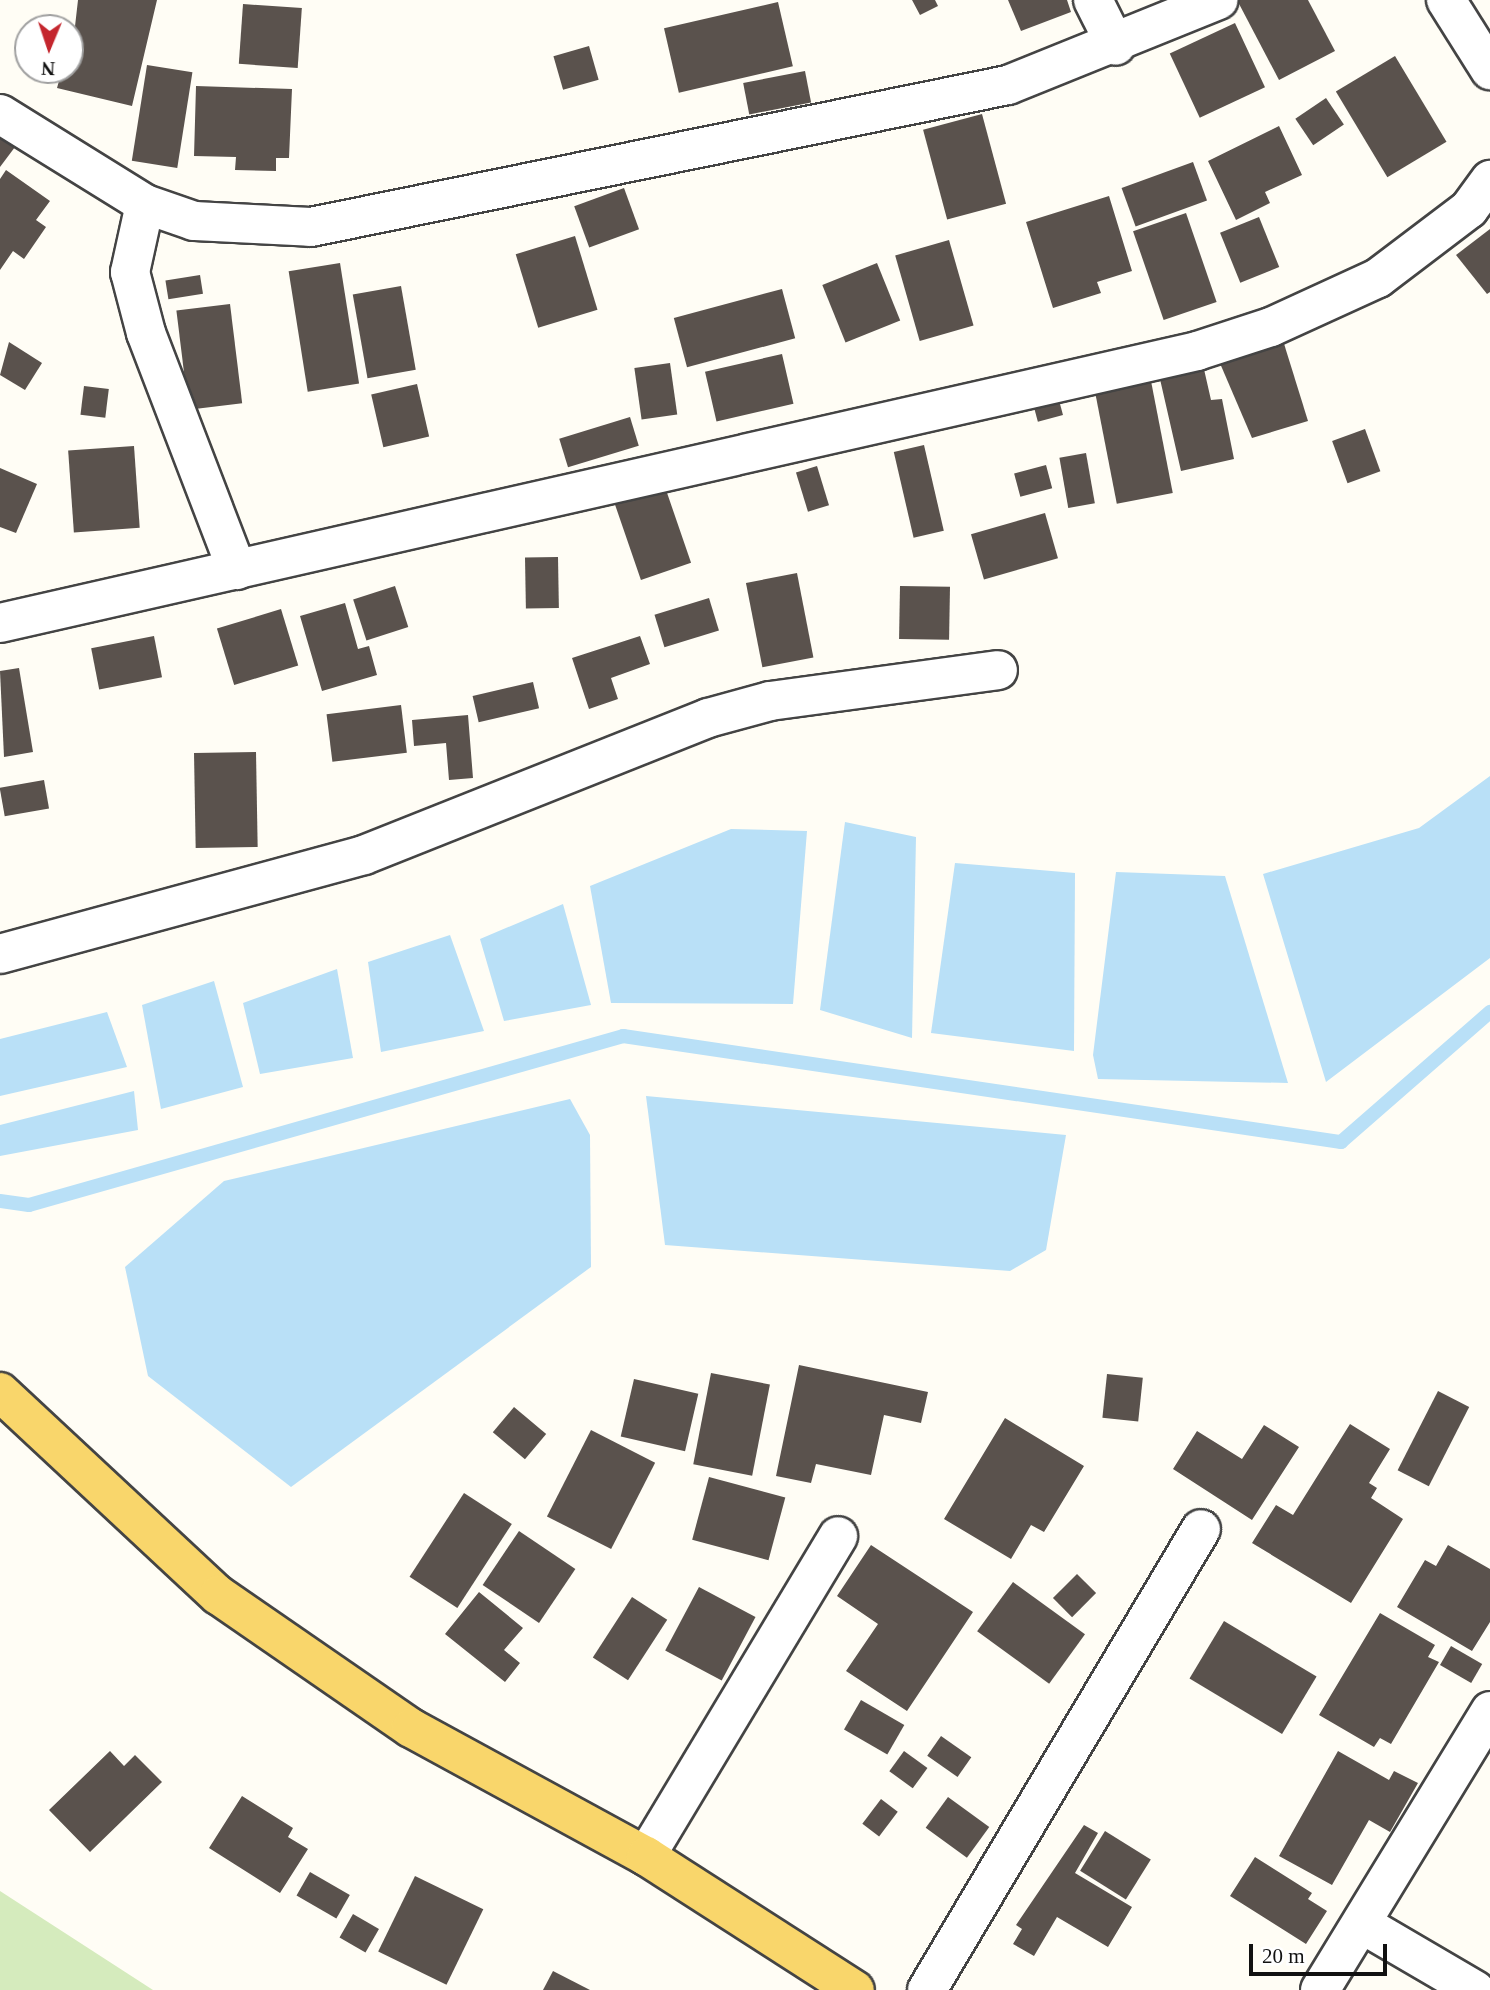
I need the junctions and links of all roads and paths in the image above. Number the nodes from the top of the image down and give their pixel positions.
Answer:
1 (1093, 0) edge
2 (1218, 0) edge
3 (1446, 0) edge
4 (1116, 46) junction
5 (1490, 70) edge
6 (0, 114) edge
7 (1490, 180) edge
8 (145, 204) junction
9 (237, 570) junction
10 (0, 623) edge
11 (998, 670) dead end
12 (0, 954) edge
13 (0, 1392) edge
14 (1201, 1529) dead end
15 (838, 1536) dead end
16 (1490, 1711) edge
17 (646, 1856) junction
18 (1362, 1924) junction
19 (855, 1990) edge
20 (927, 1990) edge
21 (1320, 1990) edge
22 (1475, 1990) edge

1 - 4 street
2 - 4 street
3 - 5 street
4 - 8 street
6 - 8 street
7 - 9 street
8 - 9 street
9 - 10 street
11 - 12 street
13 - 17 main road
14 - 20 street
15 - 17 street
16 - 18 street
17 - 19 main road
18 - 21 street
18 - 22 street

